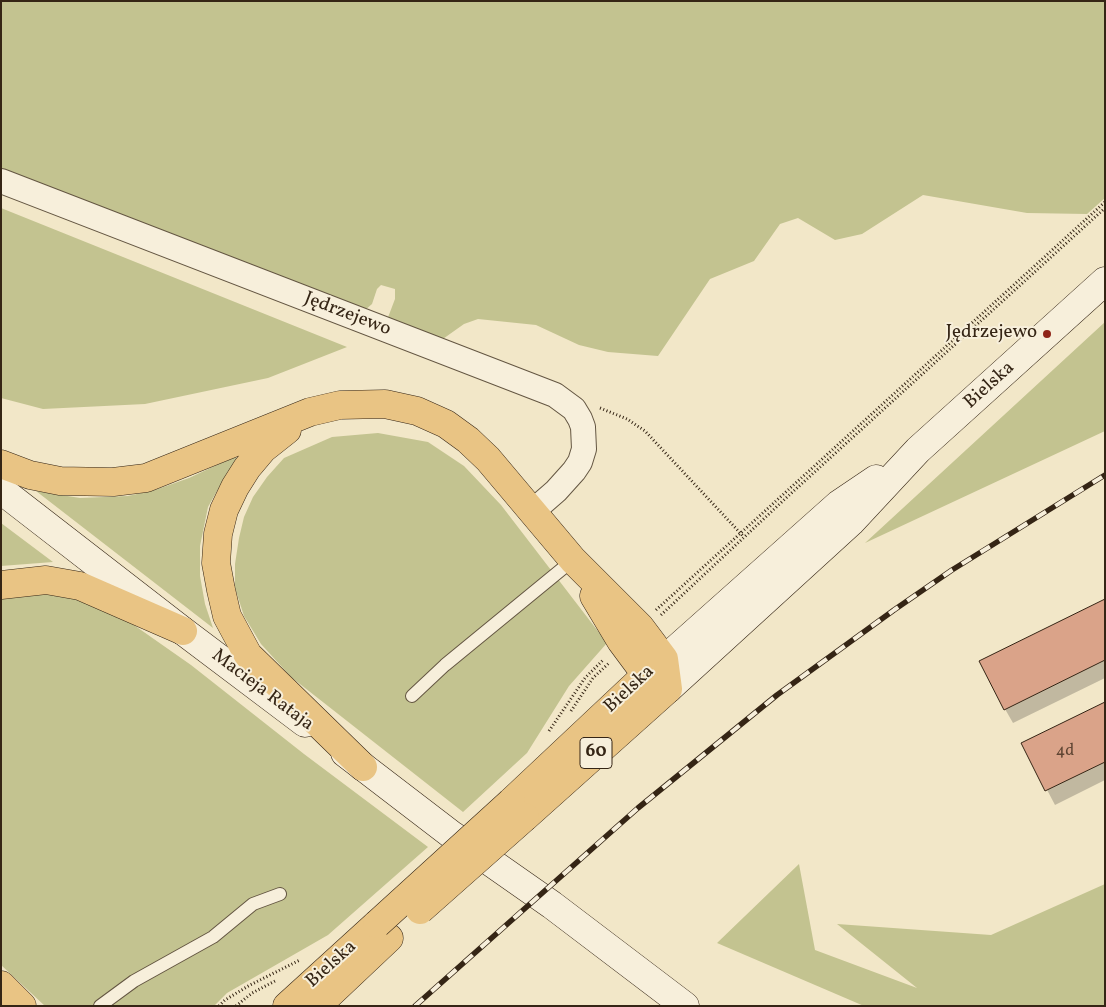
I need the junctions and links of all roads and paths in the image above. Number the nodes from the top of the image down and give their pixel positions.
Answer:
1 (1, 181) edge
2 (1105, 202) edge
3 (1105, 208) edge
4 (1105, 281) edge
5 (574, 410) junction
6 (310, 412) junction
7 (1, 464) edge
8 (1, 490) edge
9 (533, 511) junction
10 (740, 533) junction
11 (744, 538) junction
12 (573, 560) junction
13 (1, 585) edge
14 (183, 631) junction
15 (632, 636) junction
16 (660, 674) junction
17 (412, 696) dead end
18 (568, 715) dead end
19 (544, 739) dead end
20 (363, 767) junction
21 (280, 894) dead end
22 (384, 929) junction
23 (304, 958) dead end
24 (1, 985) edge
25 (676, 999) edge
26 (22, 1006) edge
27 (100, 1006) edge
28 (219, 1006) edge
29 (287, 1006) edge
30 (317, 1006) edge

1 - 5 street, Jędrzejewo
2 - 10 path
3 - 11 path
4 - 16 main road, Bielska / 60
5 - 9 street, Jędrzejewo
5 - 10 path
6 - 7 main road
6 - 9 main road
6 - 20 main road
8 - 14 main road, Macieja Rataja
9 - 12 main road
10 - 11 path
10 - 15 path
11 - 15 path
12 - 15 main road
12 - 17 lane
13 - 14 main road
14 - 20 main road, Macieja Rataja
15 - 16 main road
15 - 18 path
15 - 19 path
16 - 22 main road, Bielska / 60, bridge
20 - 25 main road, Macieja Rataja
21 - 27 lane
22 - 29 main road, Bielska / 60
22 - 30 main road, Bielska / 60
23 - 28 path
24 - 26 main road

